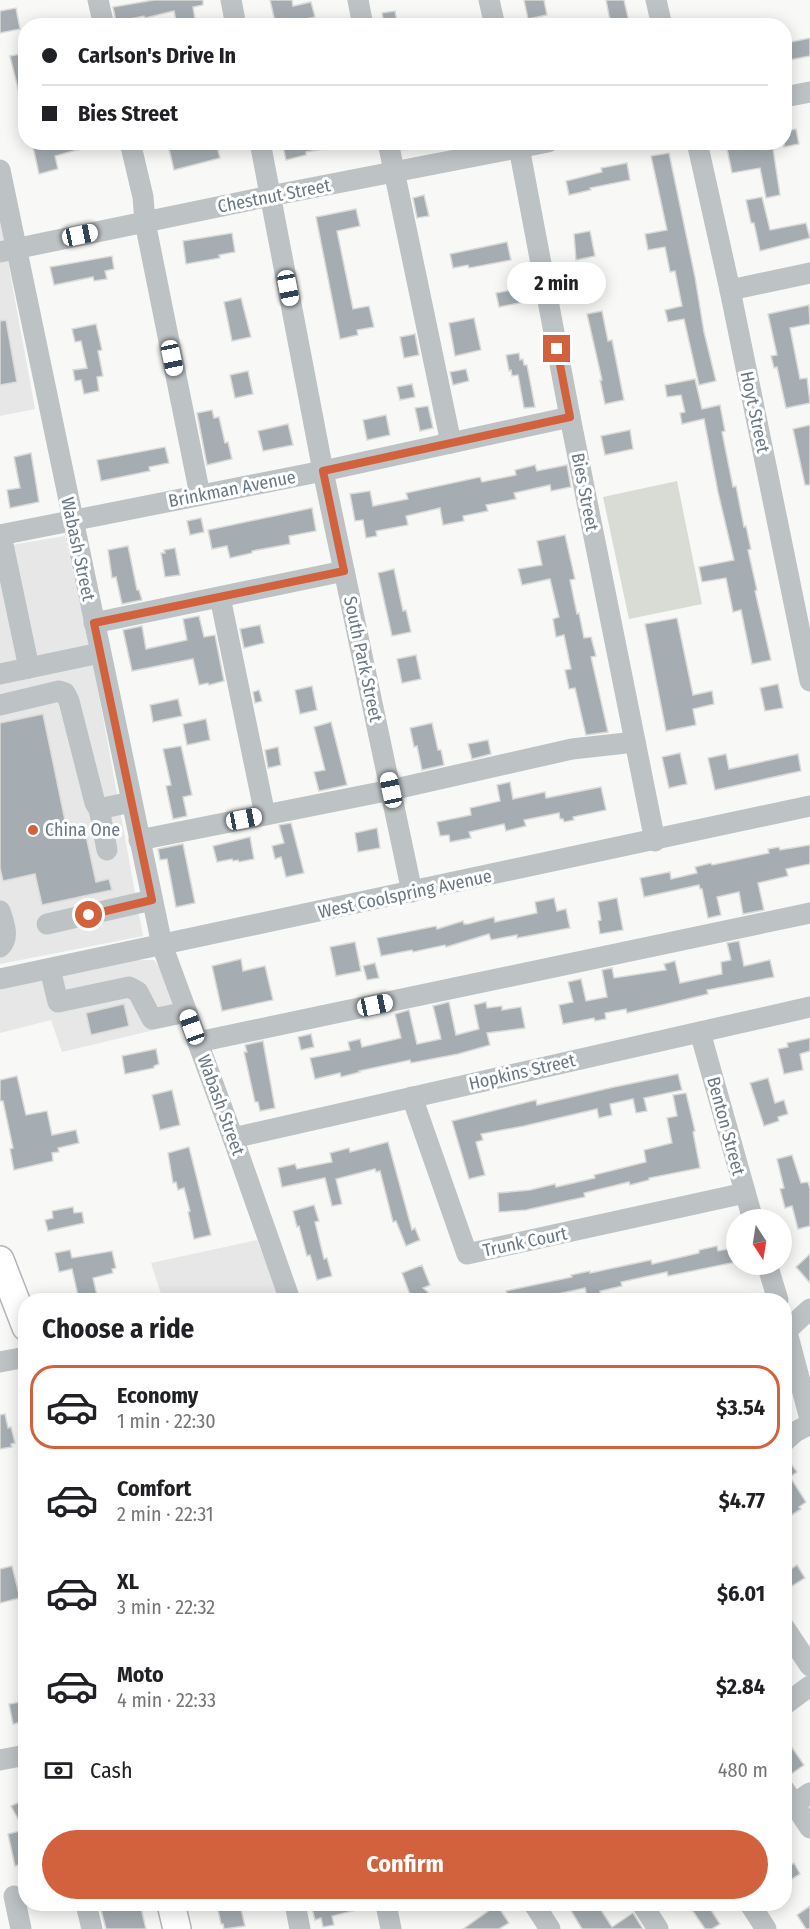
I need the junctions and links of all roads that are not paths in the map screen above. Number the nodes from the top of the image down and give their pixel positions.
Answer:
1 (98, 0) edge
2 (231, 0) edge
3 (358, 0) edge
4 (489, 0) edge
5 (656, 0) edge
6 (102, 18) edge
7 (234, 18) edge
8 (361, 18) edge
9 (493, 18) edge
10 (660, 18) edge
11 (810, 92) edge
12 (792, 95) edge
13 (132, 150) edge
14 (261, 150) edge
15 (390, 150) edge
16 (496, 150) edge
17 (520, 150) edge
18 (699, 150) edge
19 (0, 170) edge
20 (394, 172) junction
21 (270, 196) junction
22 (145, 222) junction
23 (8, 250) edge
24 (810, 273) edge
25 (730, 290) junction
26 (570, 417) junction
27 (451, 443) junction
28 (323, 471) junction
29 (200, 495) junction
30 (72, 520) junction
31 (0, 535) edge
32 (3, 565) edge
33 (344, 571) junction
34 (220, 597) junction
35 (94, 623) junction
36 (100, 653) junction
37 (29, 668) junction
38 (0, 674) edge
39 (810, 681) edge
40 (0, 705) edge
41 (635, 742) junction
42 (391, 790) junction
43 (131, 802) junction
44 (810, 806) edge
45 (99, 809) junction
46 (265, 815) junction
47 (140, 840) junction
48 (655, 841) junction
49 (107, 850) dead end
50 (412, 892) junction
51 (152, 900) junction
52 (0, 911) edge
53 (810, 913) edge
54 (47, 924) dead end
55 (162, 945) junction
56 (0, 947) edge
57 (50, 969) junction
58 (0, 979) edge
59 (810, 1007) edge
60 (187, 1012) junction
61 (700, 1032) junction
62 (198, 1042) junction
63 (412, 1097) junction
64 (233, 1138) junction
65 (745, 1193) junction
66 (750, 1209) edge
67 (0, 1260) edge
68 (770, 1275) edge
69 (288, 1293) edge
70 (776, 1293) edge
71 (18, 1306) edge
72 (810, 1309) edge
73 (792, 1323) edge
74 (792, 1353) edge
75 (18, 1359) edge
76 (0, 1362) edge
77 (810, 1419) edge
78 (810, 1424) edge
79 (792, 1435) edge
80 (792, 1639) edge
81 (810, 1666) edge
82 (810, 1686) edge
83 (792, 1699) edge
84 (18, 1757) edge
85 (0, 1760) edge
86 (796, 1795) edge
87 (810, 1828) edge
88 (13, 1896) edge
89 (88, 1911) edge
90 (173, 1911) edge
91 (296, 1911) edge
92 (387, 1911) edge
93 (538, 1911) edge
94 (646, 1911) edge
95 (754, 1911) edge
96 (21, 1929) edge
97 (92, 1929) edge
98 (177, 1929) edge
99 (300, 1929) edge
100 (391, 1929) edge
101 (550, 1929) edge
102 (658, 1929) edge
103 (766, 1929) edge

1 - 6 street
2 - 7 street
3 - 8 street
4 - 9 street
5 - 10 street
11 - 12 street
13 - 22 street
14 - 21 street, South Park Street
15 - 20 street
16 - 20 street, Chestnut Street
17 - 26 street, Bies Street
18 - 25 street, Hoyt Street
19 - 23 street, Wabash Street
20 - 21 street, Chestnut Street
20 - 27 street
21 - 22 street, Chestnut Street
21 - 28 street, South Park Street
22 - 23 street, Chestnut Street
22 - 29 street
23 - 30 street, Wabash Street
24 - 25 street
25 - 39 street, Hoyt Street
26 - 27 street, Brinkman Avenue
26 - 41 street, Bies Street
27 - 28 street, Brinkman Avenue
28 - 29 street, Brinkman Avenue
28 - 33 street, South Park Street
29 - 30 street, Brinkman Avenue
30 - 31 street, Brinkman Avenue
30 - 35 street, Wabash Street
31 - 32 street
32 - 37 street
33 - 34 street
33 - 42 street, South Park Street
34 - 35 street
34 - 46 street
35 - 36 street, Wabash Street
36 - 37 street
36 - 43 street, Wabash Street
37 - 38 street
40 - 45 street
41 - 42 street
41 - 48 street, Bies Street
42 - 46 street
42 - 50 street, South Park Street
43 - 45 street
43 - 47 street, Wabash Street
44 - 48 street, West Coolspring Avenue
45 - 49 street
46 - 47 street
47 - 51 street, Wabash Street
48 - 50 street, West Coolspring Avenue
50 - 55 street, West Coolspring Avenue
51 - 54 street
51 - 55 street, Wabash Street
52 - 56 street
53 - 62 street
55 - 57 street, West Coolspring Avenue
55 - 60 street, Wabash Street
57 - 58 street, West Coolspring Avenue
57 - 60 street
59 - 61 street, Hopkins Street
60 - 62 street, Wabash Street
61 - 63 street, Hopkins Street
61 - 65 street, Benton Street
62 - 64 street, Wabash Street
63 - 64 street, Hopkins Street
63 - 65 street, Trunk Court
64 - 69 street, Wabash Street
65 - 66 street, Benton Street
67 - 71 main road
68 - 70 street
72 - 73 street
74 - 77 street
75 - 76 street
78 - 79 street
80 - 81 street
82 - 83 street
84 - 85 street
86 - 87 street
88 - 96 street
89 - 97 street
90 - 98 main road
91 - 99 street
92 - 100 street
93 - 101 street
94 - 102 street
95 - 103 street

